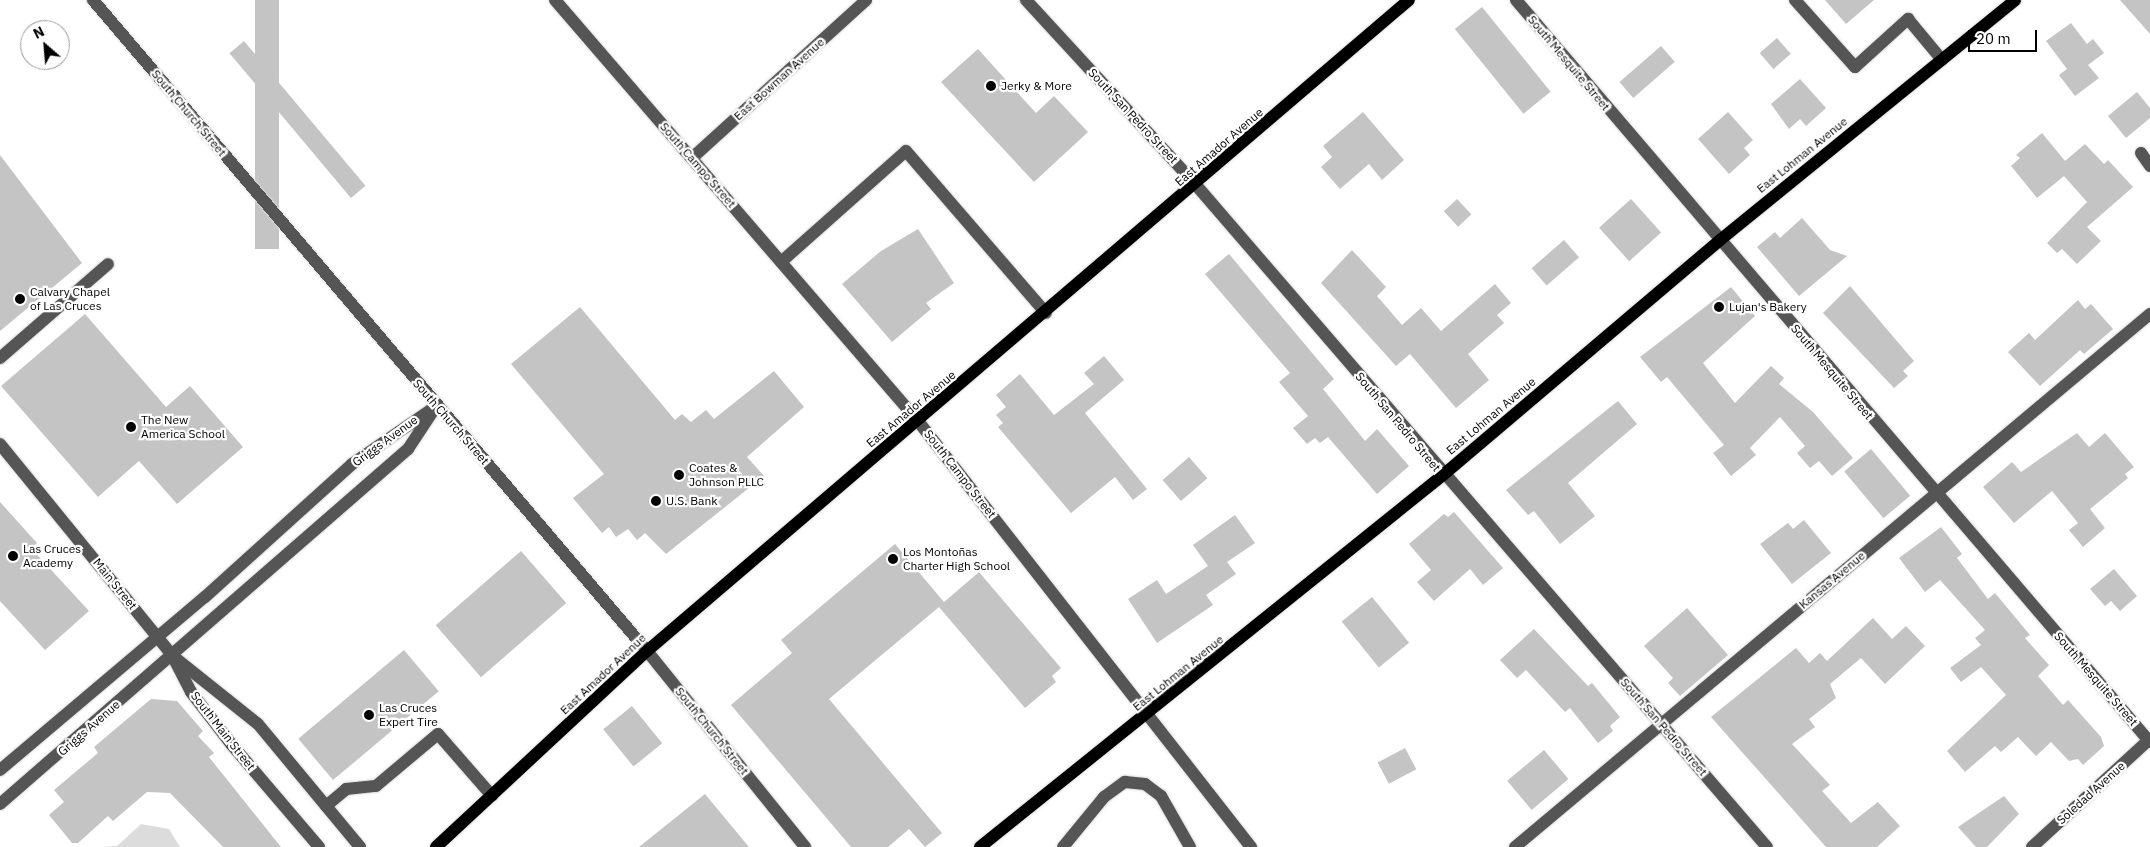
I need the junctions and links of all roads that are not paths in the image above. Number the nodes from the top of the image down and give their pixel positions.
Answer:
1 (93, 0) edge
2 (556, 0) edge
3 (866, 0) edge
4 (1026, 0) edge
5 (1409, 0) edge
6 (1516, 0) edge
7 (1795, 0) edge
8 (2012, 1) edge
9 (1942, 60) junction
10 (2141, 153) dead end
11 (692, 158) junction
12 (2150, 166) edge
13 (1196, 185) junction
14 (1720, 240) junction
15 (781, 262) junction
16 (108, 264) dead end
17 (1046, 313) junction
18 (2150, 314) edge
19 (0, 358) edge
20 (437, 405) junction
21 (918, 421) junction
22 (0, 444) edge
23 (1443, 475) junction
24 (1935, 493) junction
25 (158, 637) junction
26 (647, 651) junction
27 (172, 655) junction
28 (1150, 714) junction
29 (1662, 724) junction
30 (2150, 740) edge
31 (0, 770) edge
32 (492, 796) junction
33 (0, 804) edge
34 (326, 806) junction
35 (319, 847) edge
36 (360, 847) edge
37 (436, 847) edge
38 (805, 847) edge
39 (980, 847) edge
40 (1063, 847) edge
41 (1190, 847) edge
42 (1251, 847) edge
43 (1515, 847) edge
44 (1767, 847) edge
45 (2032, 847) edge

1 - 20 street, South Church Street
2 - 11 street, South Campo Street
3 - 11 street, East Bowman Avenue
4 - 13 street, South San Pedro Street
5 - 13 main road, East Amador Avenue
6 - 14 street, South Mesquite Street
7 - 9 street
8 - 9 main road, East Lohman Avenue
9 - 14 main road, East Lohman Avenue
10 - 12 street
11 - 15 street, South Campo Street
13 - 17 main road, East Amador Avenue
13 - 23 street, South San Pedro Street
14 - 23 main road, East Lohman Avenue
14 - 24 street, South Mesquite Street
15 - 17 street
15 - 21 street, South Campo Street
16 - 19 street
17 - 21 main road, East Amador Avenue
18 - 24 street, Kansas Avenue
20 - 25 street, Griggs Avenue
20 - 26 street, South Church Street
20 - 27 street, Griggs Avenue
21 - 26 main road, East Amador Avenue
21 - 28 street, South Campo Street
22 - 25 street, Main Street
23 - 28 main road, East Lohman Avenue
23 - 29 street, South San Pedro Street
24 - 29 street, Kansas Avenue
24 - 30 street, South Mesquite Street
25 - 27 street, Main Street
25 - 31 street, Griggs Avenue
26 - 32 main road, East Amador Avenue
26 - 38 street, South Church Street
27 - 33 street, Griggs Avenue
27 - 34 street, South Main Street
27 - 35 street, South Main Street
28 - 39 main road, East Lohman Avenue
28 - 42 street, South Campo Street
29 - 43 street, Kansas Avenue
29 - 44 street, South San Pedro Street
30 - 45 street, Soledad Avenue
32 - 34 street
32 - 37 main road, East Amador Avenue
34 - 36 street, South Main Street
40 - 41 street

